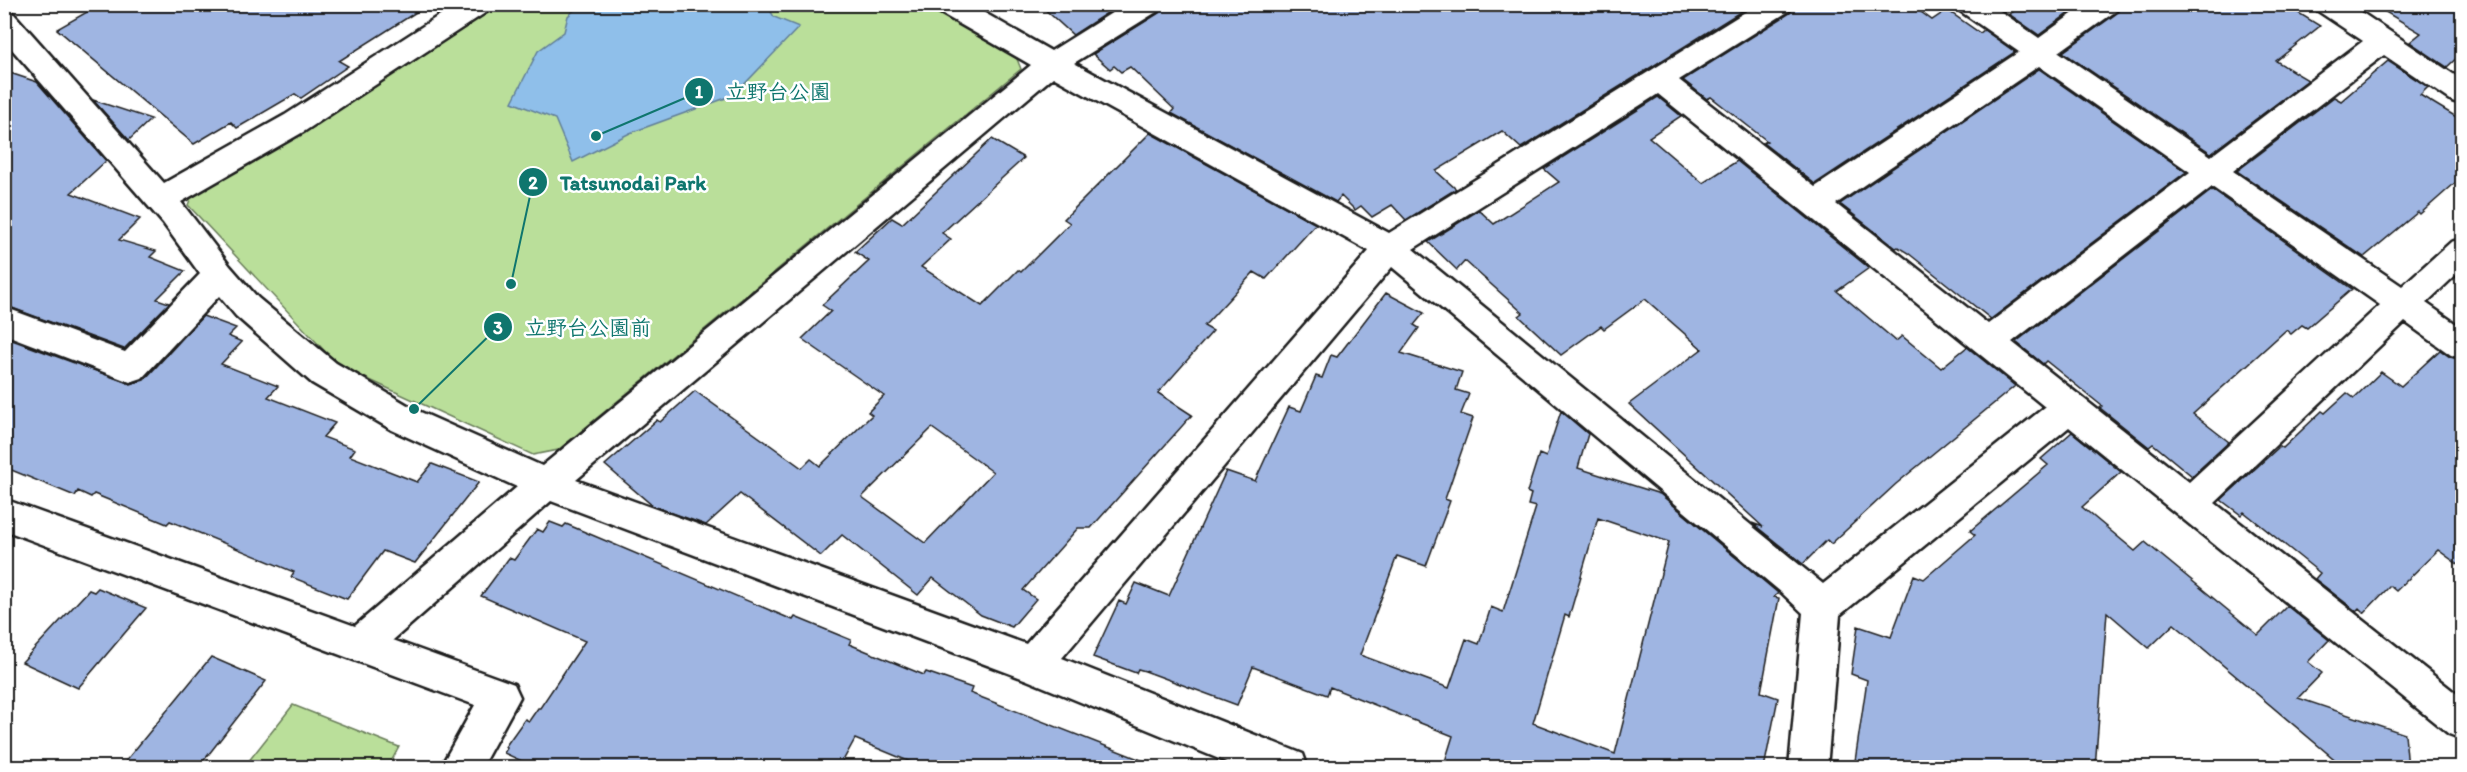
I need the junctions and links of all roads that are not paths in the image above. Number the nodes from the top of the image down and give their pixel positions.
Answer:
1 (478, 4) edge
2 (947, 4) edge
3 (1149, 4) edge
4 (1779, 4) edge
5 (1970, 4) edge
6 (2106, 4) edge
7 (2328, 4) edge
8 (9, 33) edge
9 (2383, 41) junction
10 (2038, 52) junction
11 (1052, 63) junction
12 (1660, 80) junction
13 (2463, 94) edge
14 (2212, 173) junction
15 (160, 200) junction
16 (1814, 203) junction
17 (1390, 248) junction
18 (2463, 251) edge
19 (219, 275) junction
20 (2402, 305) junction
21 (4, 320) edge
22 (1988, 342) junction
23 (2463, 345) edge
24 (2070, 407) junction
25 (546, 484) junction
26 (2190, 504) junction
27 (4, 514) edge
28 (1822, 607) junction
29 (359, 646) junction
30 (1032, 664) junction
31 (2463, 721) edge
32 (459, 768) edge
33 (1288, 768) edge
34 (1808, 768) edge

1 - 15 street
2 - 11 street
3 - 11 street
4 - 12 street
5 - 10 street
6 - 10 street
7 - 9 street
8 - 15 street
9 - 13 street
9 - 14 street
10 - 14 street
10 - 16 street
11 - 17 street
11 - 25 street
12 - 16 street
12 - 17 street
14 - 20 street
14 - 22 street
15 - 19 street
16 - 22 street
17 - 28 street
17 - 30 street
18 - 20 street
19 - 21 street
19 - 25 street
20 - 23 street
20 - 26 street
22 - 24 street
24 - 26 street
24 - 28 street
25 - 29 street
25 - 30 street
26 - 31 street
27 - 29 street
28 - 34 street
29 - 32 street
30 - 33 street

